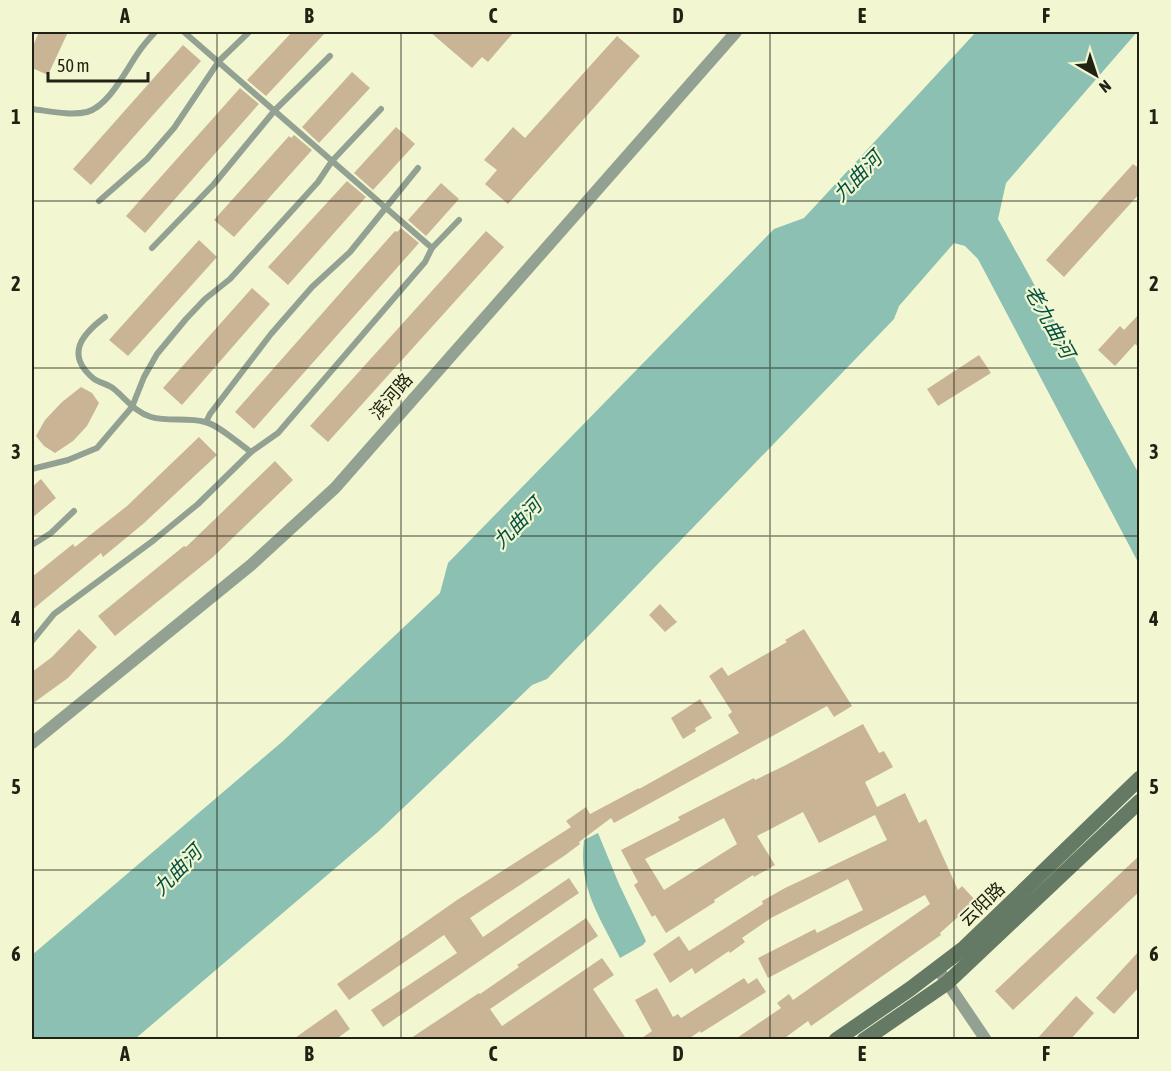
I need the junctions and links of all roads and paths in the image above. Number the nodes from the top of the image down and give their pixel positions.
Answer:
1 (155, 32) edge
2 (184, 32) edge
3 (249, 32) edge
4 (736, 32) edge
5 (330, 56) dead end
6 (219, 61) junction
7 (32, 109) edge
8 (381, 109) dead end
9 (275, 110) junction
10 (332, 161) junction
11 (418, 168) dead end
12 (99, 201) dead end
13 (385, 209) junction
14 (459, 220) dead end
15 (152, 248) dead end
16 (432, 248) junction
17 (105, 317) dead end
18 (132, 407) junction
19 (206, 422) junction
20 (251, 452) junction
21 (32, 469) edge
22 (74, 511) dead end
23 (32, 545) edge
24 (32, 640) edge
25 (32, 743) edge
26 (1140, 778) edge
27 (1140, 801) edge
28 (938, 969) junction
29 (947, 983) junction
30 (836, 1040) edge
31 (864, 1040) edge
32 (986, 1040) edge

1 - 7 lane
2 - 6 lane
3 - 6 lane
4 - 25 street, 滨河路
5 - 9 lane
6 - 9 lane
6 - 12 lane
8 - 10 lane
9 - 10 lane
9 - 15 lane
10 - 13 lane
10 - 18 lane
11 - 13 lane
13 - 16 lane
13 - 19 lane
14 - 16 lane
16 - 20 lane
17 - 18 lane
18 - 19 lane
18 - 21 lane
19 - 20 lane
20 - 24 lane
22 - 23 lane
26 - 28 street, 云阳路
27 - 29 street, 云阳路
28 - 29 street
28 - 30 street, 云阳路
29 - 31 street, 云阳路
29 - 32 street

